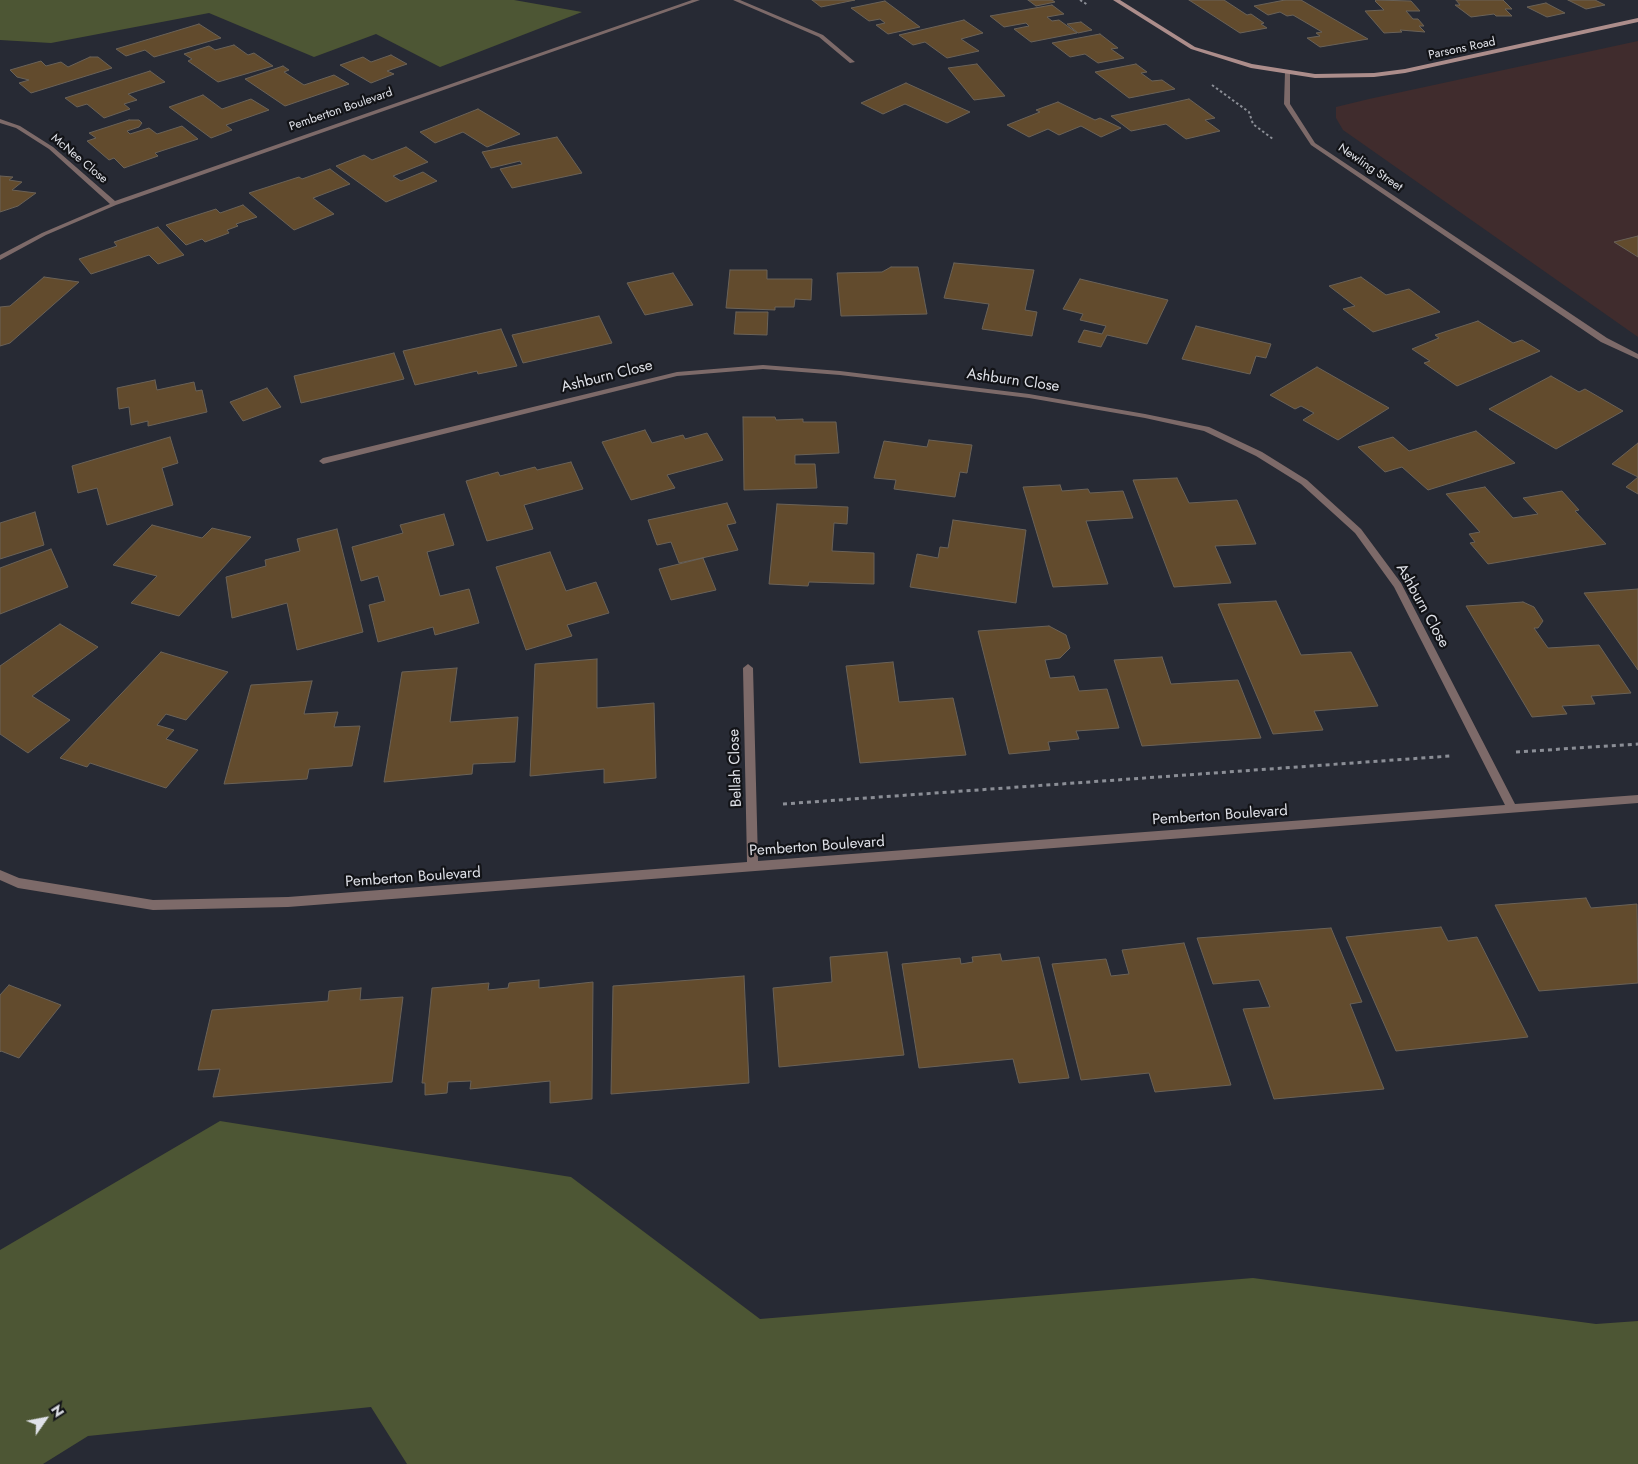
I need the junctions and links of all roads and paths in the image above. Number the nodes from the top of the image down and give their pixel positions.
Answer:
1 (697, 0) edge
2 (736, 0) edge
3 (1116, 0) edge
4 (1638, 20) edge
5 (852, 62) dead end
6 (1288, 74) junction
7 (0, 121) edge
8 (114, 204) junction
9 (0, 258) edge
10 (1638, 358) edge
11 (323, 462) dead end
12 (748, 668) dead end
13 (1638, 744) edge
14 (1485, 754) junction
15 (1638, 800) edge
16 (752, 806) junction
17 (1512, 809) junction
18 (753, 867) junction
19 (0, 875) edge

1 - 8 street, Pemberton Boulevard
2 - 5 street
3 - 6 street
4 - 6 street, Parsons Road
6 - 10 street, Newling Street
7 - 8 street, McNee Close
8 - 9 street, Pemberton Boulevard
11 - 14 street, Ashburn Close
12 - 16 street, Bellah Close
13 - 14 path
14 - 16 path
14 - 17 street, Ashburn Close
15 - 17 street, Pemberton Boulevard
16 - 18 street, Bellah Close
17 - 18 street, Pemberton Boulevard
18 - 19 street, Pemberton Boulevard

